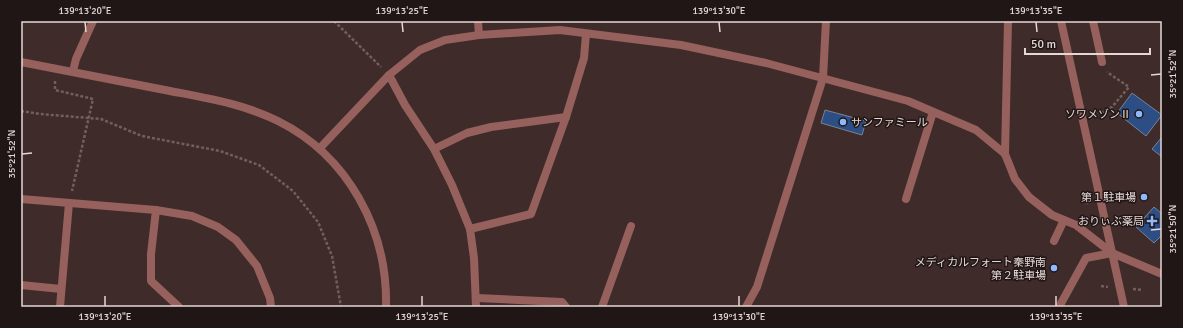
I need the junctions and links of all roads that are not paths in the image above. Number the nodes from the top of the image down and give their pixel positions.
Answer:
1 (93, 21) edge
2 (478, 21) edge
3 (826, 21) edge
4 (1008, 21) edge
5 (1061, 21) edge
6 (1093, 21) edge
7 (586, 34) junction
8 (479, 35) junction
9 (21, 62) edge
10 (1102, 62) dead end
11 (73, 71) junction
12 (389, 75) junction
13 (823, 78) junction
14 (933, 112) junction
15 (566, 117) junction
16 (320, 148) junction
17 (434, 149) junction
18 (1005, 154) junction
19 (21, 199) edge
20 (906, 200) dead end
21 (69, 203) junction
22 (156, 210) junction
23 (1064, 220) junction
24 (631, 226) dead end
25 (470, 229) junction
26 (1054, 241) dead end
27 (1112, 253) junction
28 (1162, 274) edge
29 (21, 285) edge
30 (61, 289) junction
31 (477, 298) junction
32 (60, 307) edge
33 (179, 307) edge
34 (271, 307) edge
35 (386, 307) edge
36 (476, 307) edge
37 (566, 307) edge
38 (602, 307) edge
39 (746, 307) edge
40 (1059, 307) edge
41 (1124, 307) edge

1 - 11 street
2 - 8 street
3 - 13 street
4 - 18 street
5 - 27 street
6 - 10 street
7 - 8 street
7 - 13 street
7 - 15 street
8 - 12 street
9 - 11 street
11 - 16 street
12 - 16 street
12 - 17 street
13 - 14 street
13 - 39 street
14 - 18 street
14 - 20 street
15 - 17 street
15 - 25 street
16 - 35 street
17 - 25 street
18 - 23 street
19 - 21 street
21 - 22 street
21 - 30 street
22 - 33 street
22 - 34 street
23 - 26 street
23 - 27 street
24 - 38 street
25 - 31 street
27 - 28 street
27 - 40 street
27 - 41 street
29 - 30 street
30 - 32 street
31 - 36 street
31 - 37 street

